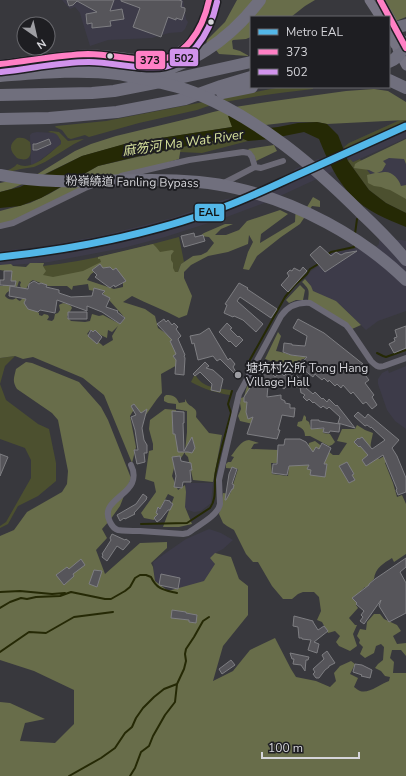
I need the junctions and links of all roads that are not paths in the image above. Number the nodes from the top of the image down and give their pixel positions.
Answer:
1 (209, 0) edge
2 (260, 0) edge
3 (369, 0) edge
4 (380, 0) edge
5 (379, 16) edge
6 (387, 16) edge
7 (390, 24) edge
8 (405, 24) edge
9 (390, 36) edge
10 (390, 44) edge
11 (401, 53) edge
12 (250, 62) edge
13 (0, 64) edge
14 (0, 76) edge
15 (250, 77) edge
16 (390, 80) edge
17 (250, 87) edge
18 (406, 88) edge
19 (92, 93) junction
20 (0, 95) edge
21 (185, 100) junction
22 (0, 119) edge
23 (283, 161) dead end
24 (255, 167) junction
25 (0, 175) edge
26 (207, 186) dead end
27 (0, 226) edge
28 (406, 260) edge
29 (406, 280) edge
30 (406, 358) edge
31 (131, 465) dead end

1 - 13 main road
2 - 19 highway
3 - 5 main road
4 - 6 main road
7 - 8 highway
7 - 11 main road, bridge
9 - 11 main road, bridge
10 - 11 highway
12 - 19 highway
14 - 28 highway, bridge
15 - 21 highway
16 - 18 highway
17 - 21 highway
19 - 20 highway
21 - 22 highway
23 - 24 street
24 - 26 street
24 - 27 street
25 - 29 highway, 粉嶺繞道 Fanling Bypass, bridge
30 - 31 street

